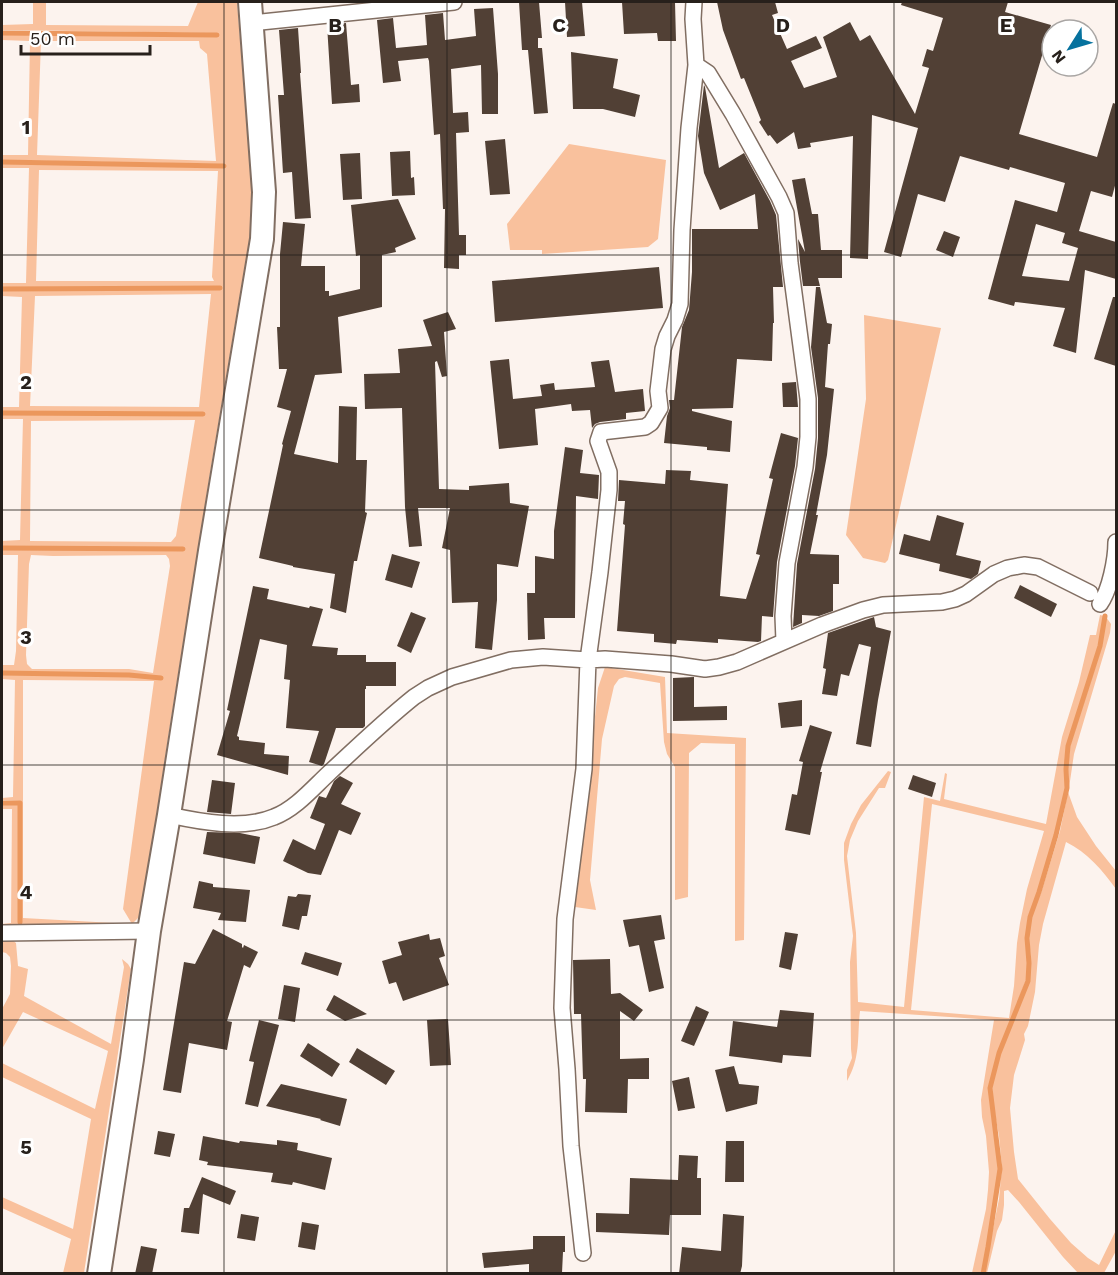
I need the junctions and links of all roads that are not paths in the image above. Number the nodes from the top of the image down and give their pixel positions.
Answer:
1 (454, 2) edge
2 (694, 2) edge
3 (251, 12) edge
4 (696, 65) junction
5 (1116, 542) edge
6 (784, 641) junction
7 (588, 660) junction
8 (170, 815) junction
9 (149, 931) junction
10 (2, 933) edge
11 (583, 1253) dead end
12 (99, 1274) edge

1 - 3 street
2 - 4 street
3 - 8 street
4 - 6 street
4 - 7 street
5 - 6 street
6 - 7 street
7 - 8 street
7 - 11 street
8 - 9 street
9 - 10 street
9 - 12 street

